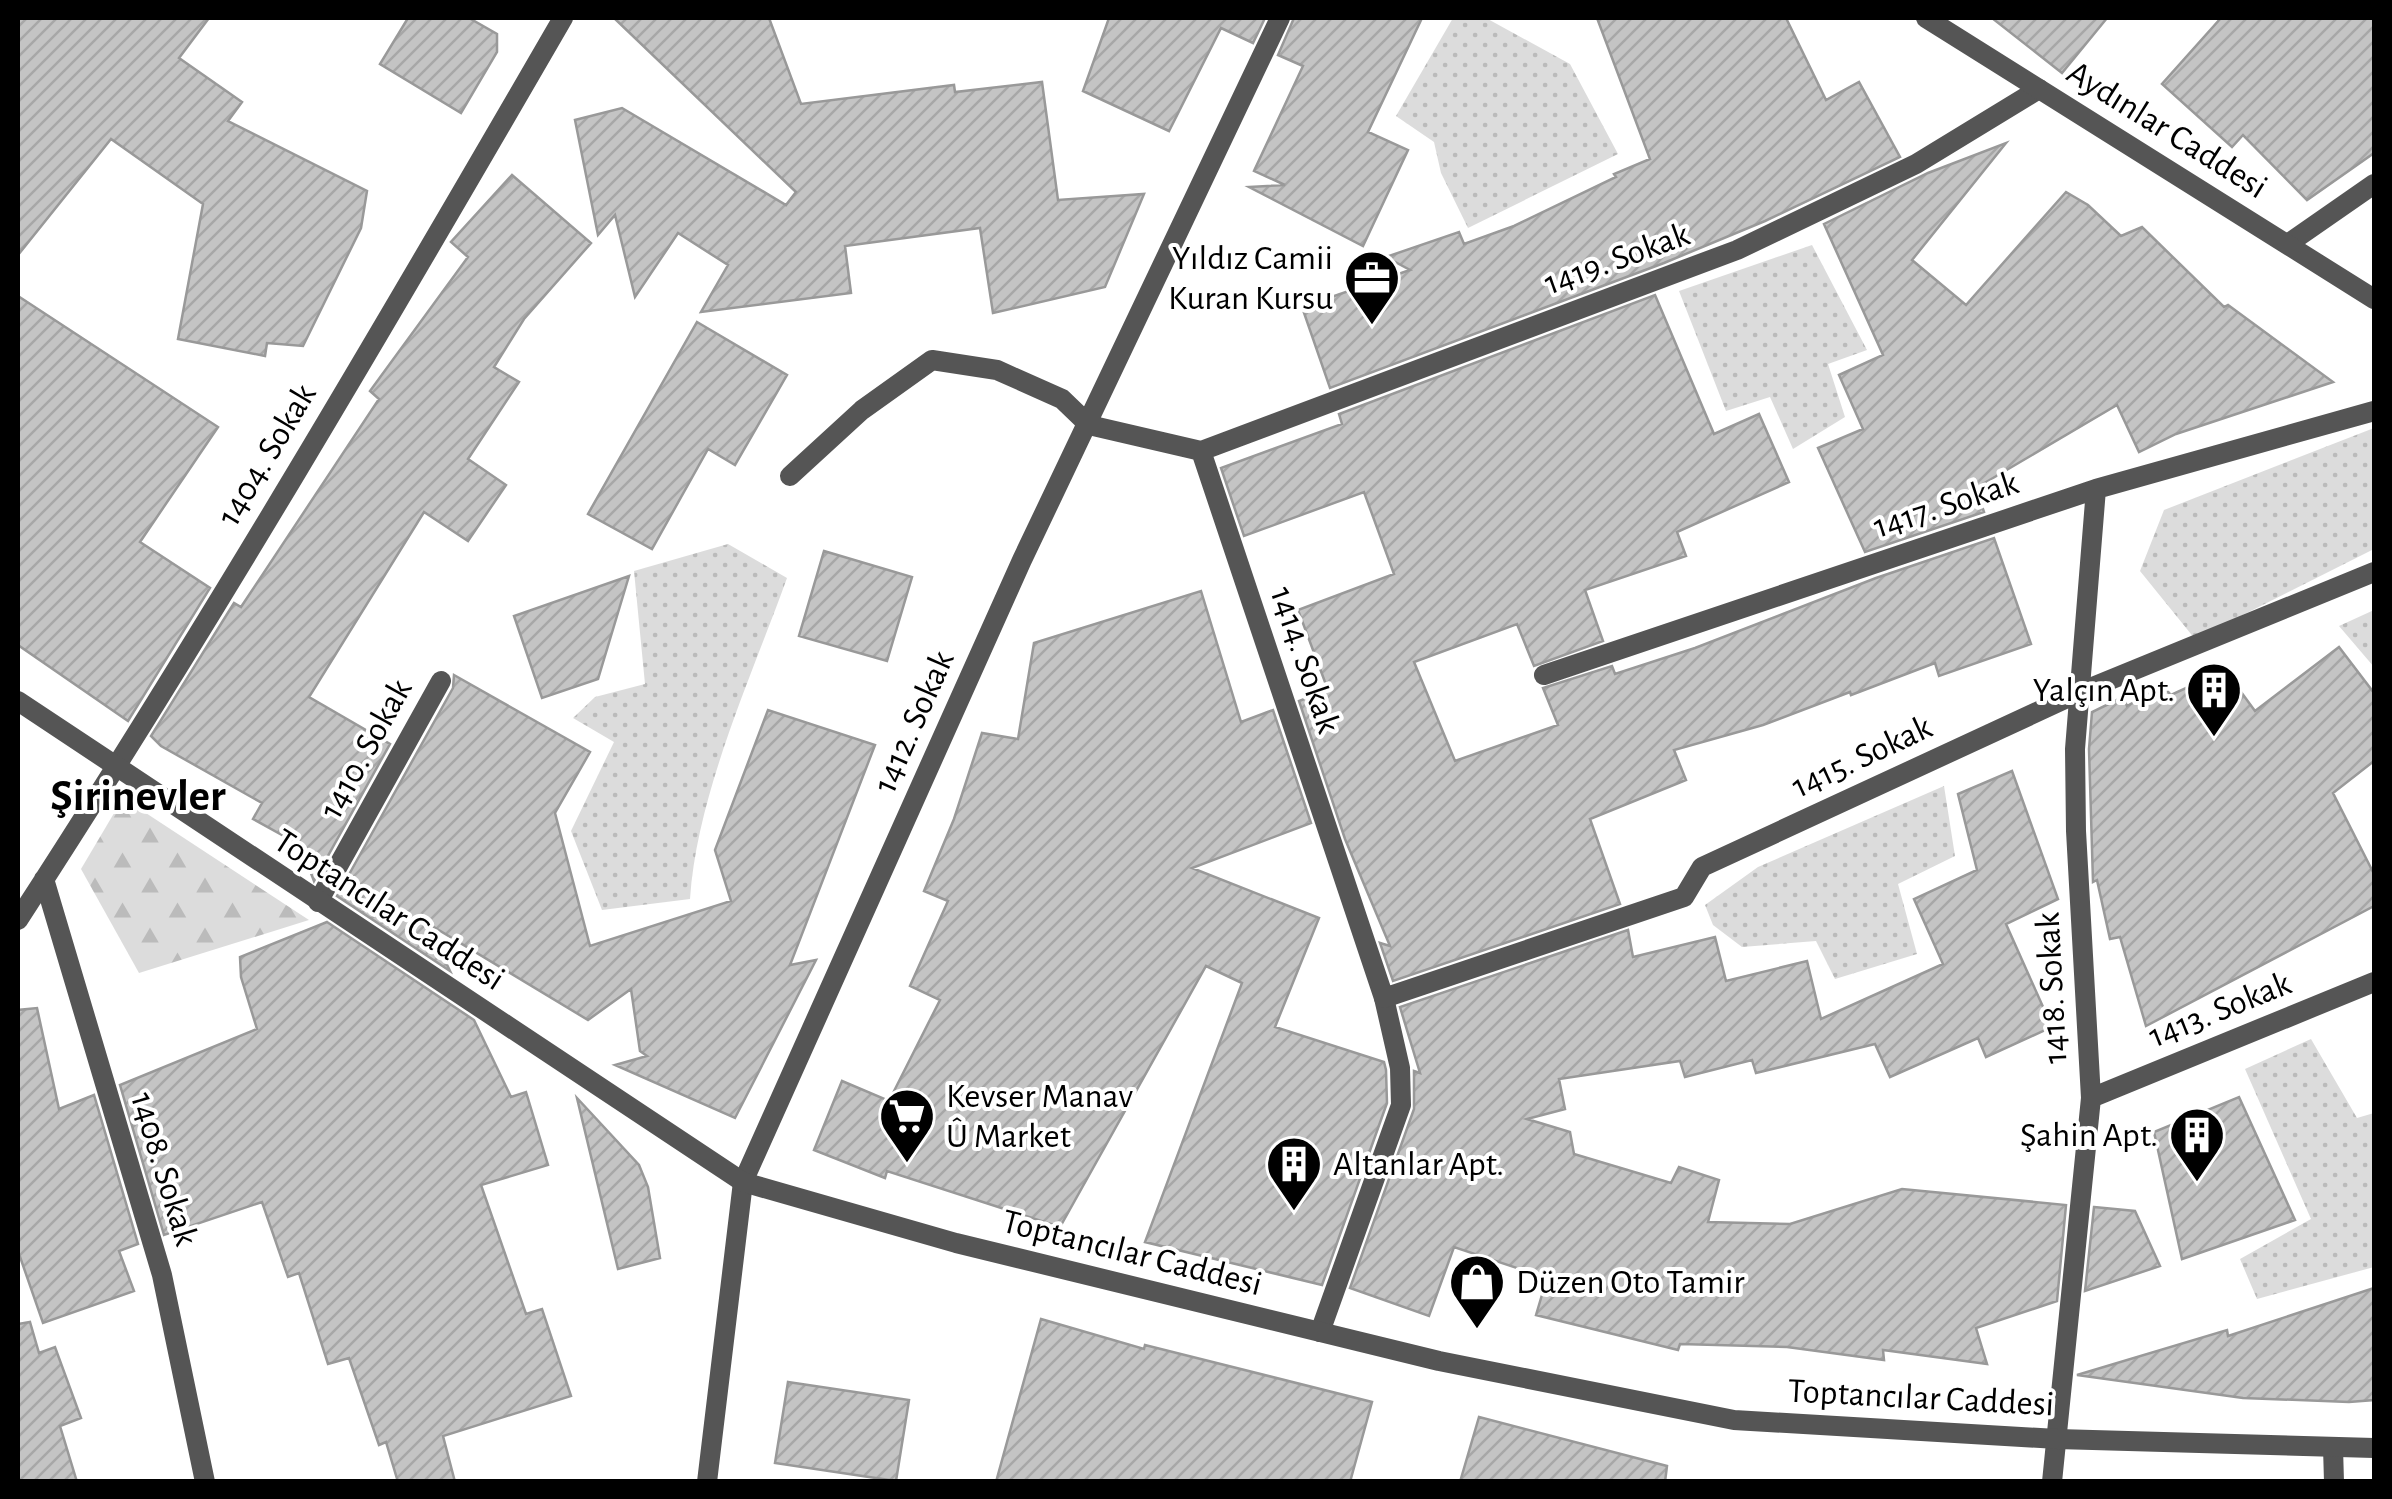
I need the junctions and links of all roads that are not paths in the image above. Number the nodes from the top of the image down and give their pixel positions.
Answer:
1 (563, 18) edge
2 (1280, 18) edge
3 (1926, 18) edge
4 (2038, 89) junction
5 (2374, 184) edge
6 (2288, 243) junction
7 (2374, 299) edge
8 (2374, 411) edge
9 (1089, 425) junction
10 (1200, 452) junction
11 (790, 476) dead end
12 (2096, 490) junction
13 (2374, 572) edge
14 (1544, 675) dead end
15 (441, 680) dead end
16 (2078, 693) junction
17 (18, 701) edge
18 (116, 768) junction
19 (44, 879) junction
20 (318, 902) junction
21 (18, 920) edge
22 (2374, 982) edge
23 (1384, 998) junction
24 (2091, 1098) junction
25 (743, 1182) junction
26 (1320, 1332) junction
27 (2058, 1439) junction
28 (2333, 1447) junction
29 (2374, 1448) edge
30 (205, 1482) edge
31 (707, 1482) edge
32 (2052, 1482) edge
33 (2334, 1482) edge

1 - 18 street, 1404. Sokak
2 - 9 street, 1412. Sokak
3 - 4 street, Aydınlar Caddesi
4 - 6 street, Aydınlar Caddesi
4 - 10 street, 1419. Sokak
5 - 6 street
6 - 7 street, Aydınlar Caddesi
8 - 12 street, 1417. Sokak
9 - 10 street
9 - 11 street
9 - 25 street, 1412. Sokak
10 - 23 street, 1414. Sokak
12 - 14 street, 1417. Sokak
12 - 16 street, 1418. Sokak
13 - 16 street, 1415. Sokak
15 - 20 street, 1410. Sokak
16 - 23 street, 1415. Sokak
16 - 24 street, 1418. Sokak
17 - 18 street, Toptancılar Caddesi
18 - 19 street, 1404. Sokak
18 - 20 street, Toptancılar Caddesi
19 - 21 street, 1404. Sokak
19 - 30 street, 1408. Sokak
20 - 25 street, Toptancılar Caddesi
22 - 24 street, 1413. Sokak
23 - 26 street, 1414. Sokak
24 - 27 street, 1418. Sokak
25 - 26 street, Toptancılar Caddesi
25 - 31 street, 1412. Sokak
26 - 27 street, Toptancılar Caddesi
27 - 28 street, Toptancılar Caddesi
27 - 32 street, 1418. Sokak
28 - 29 street, Toptancılar Caddesi
28 - 33 street

